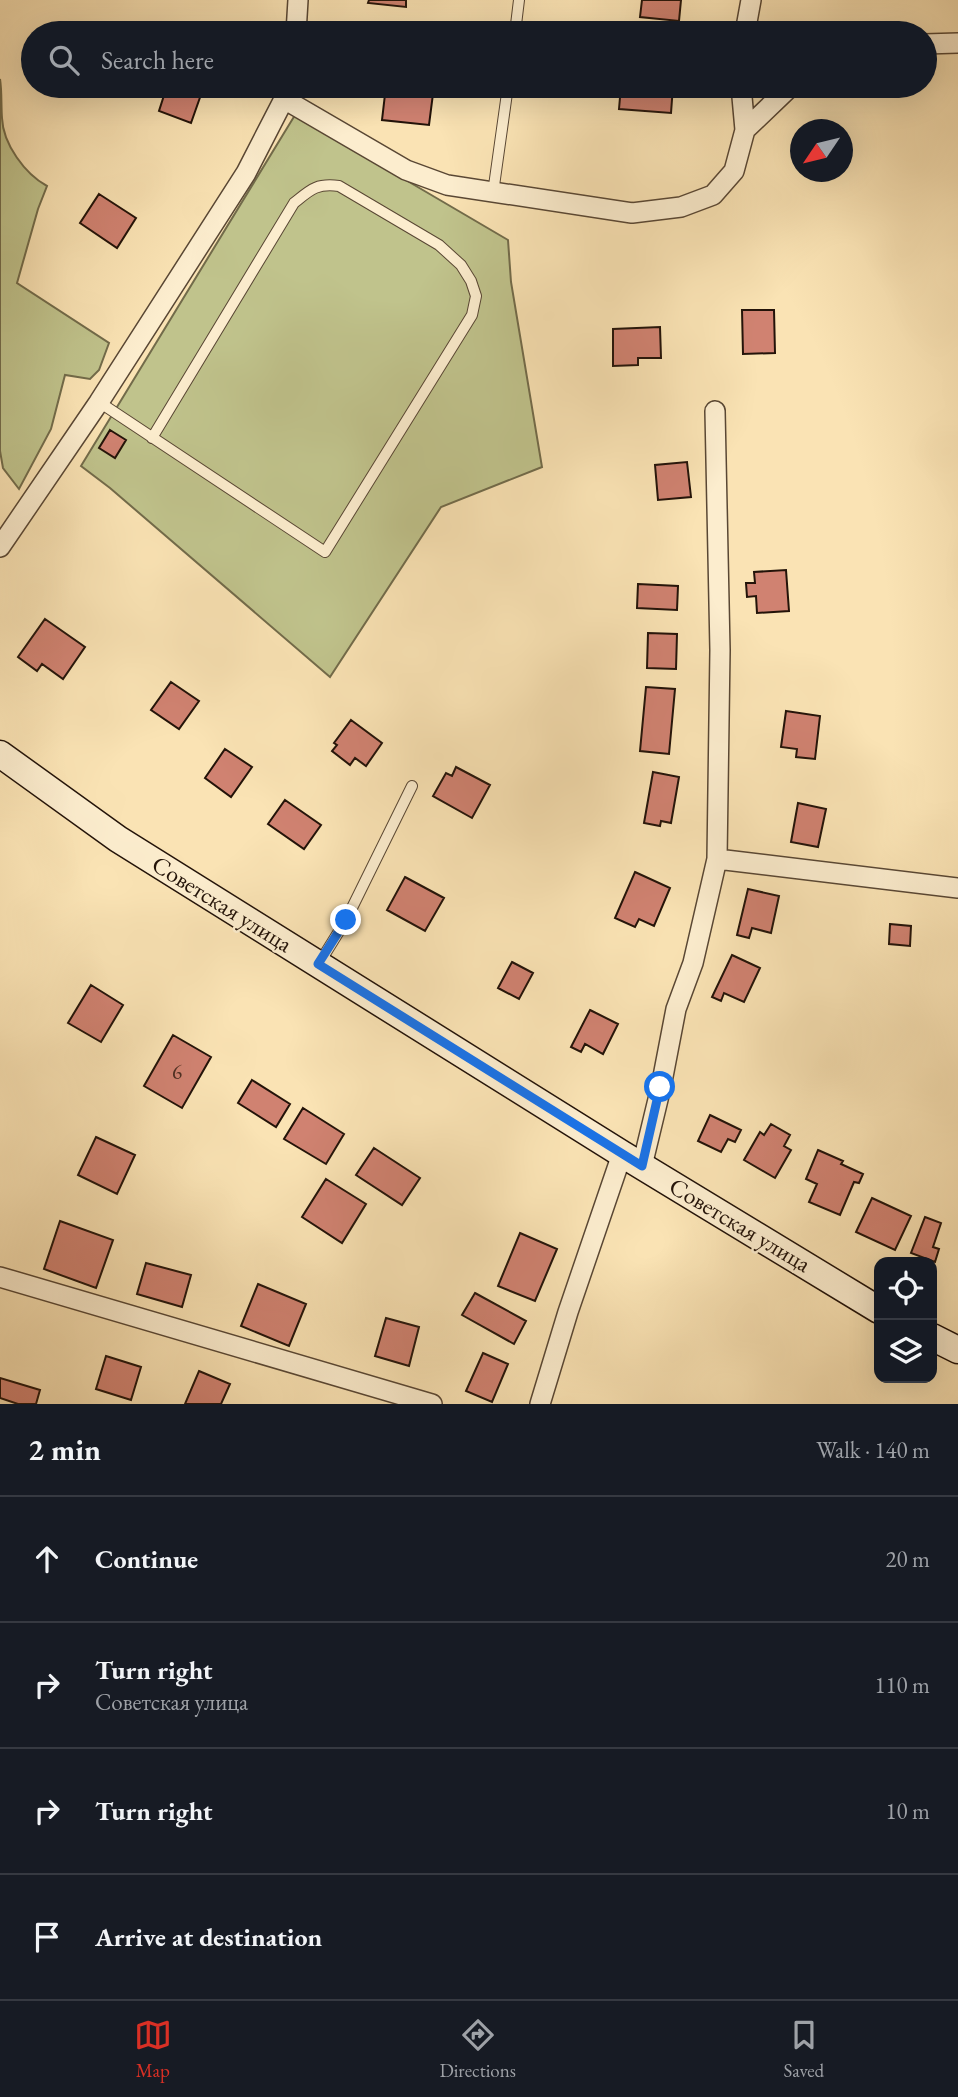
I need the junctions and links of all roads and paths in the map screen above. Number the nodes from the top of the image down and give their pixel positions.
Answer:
1 (298, 0) edge
2 (519, 0) edge
3 (751, 0) edge
4 (297, 21) edge
5 (516, 21) edge
6 (747, 21) edge
7 (958, 43) edge
8 (937, 44) edge
9 (283, 98) edge
10 (295, 98) edge
11 (506, 98) edge
12 (742, 98) edge
13 (778, 98) edge
14 (745, 130) junction
15 (494, 192) junction
16 (99, 402) junction
17 (715, 411) dead end
18 (152, 438) junction
19 (0, 547) edge
20 (0, 754) edge
21 (412, 786) dead end
22 (717, 859) junction
23 (958, 888) edge
24 (318, 964) junction
25 (632, 1160) junction
26 (0, 1277) edge
27 (874, 1307) edge
28 (937, 1340) edge
29 (958, 1350) edge
30 (432, 1404) edge
31 (540, 1404) edge

1 - 4 street
2 - 5 lane
3 - 6 street
7 - 8 street
9 - 16 street
10 - 15 street
11 - 15 lane
12 - 14 street
13 - 14 street
14 - 15 street
16 - 18 lane
16 - 19 street
17 - 22 street
18 - 18 lane
20 - 24 main road, Советская улица
21 - 24 lane
22 - 23 street
22 - 25 street
24 - 25 main road, Советская улица
25 - 27 main road, Советская улица
25 - 31 street
26 - 30 street
28 - 29 main road

